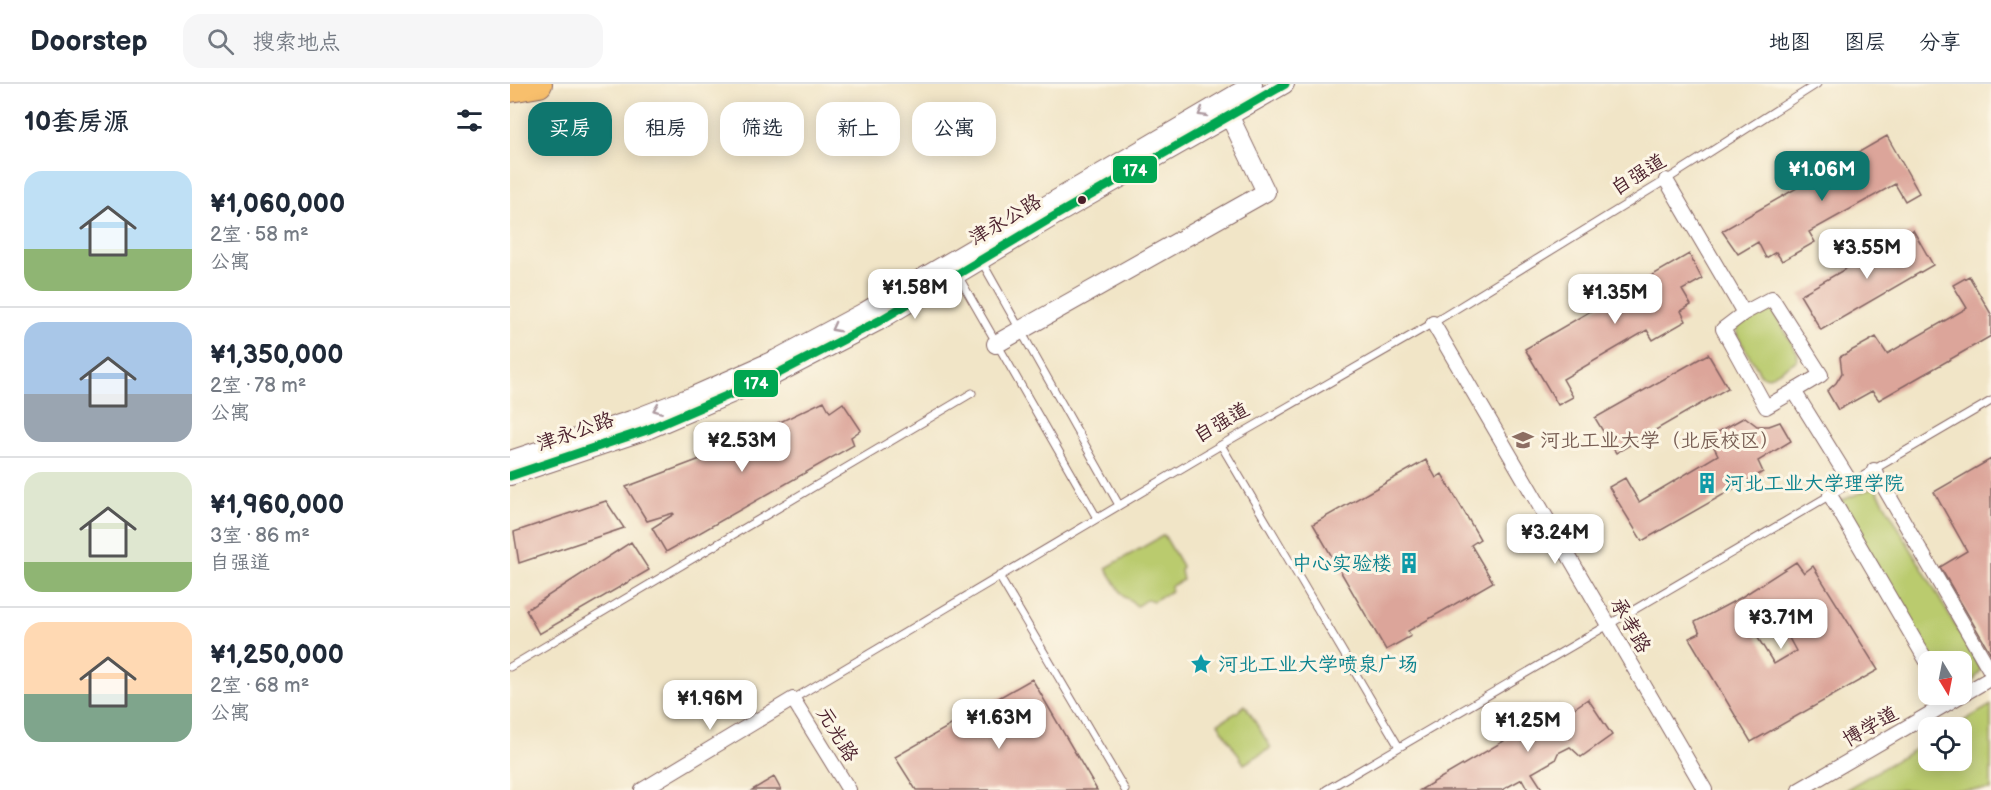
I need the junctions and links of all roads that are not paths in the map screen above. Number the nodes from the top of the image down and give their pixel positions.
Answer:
1 (539, 84) edge
2 (1253, 84) edge
3 (1285, 84) edge
4 (1817, 84) edge
5 (510, 89) edge
6 (1228, 115) junction
7 (1666, 180) junction
8 (977, 254) junction
9 (953, 268) junction
10 (1744, 313) junction
11 (1433, 323) junction
12 (1021, 330) junction
13 (996, 344) junction
14 (1794, 391) junction
15 (972, 393) dead end
16 (1991, 401) edge
17 (1221, 445) junction
18 (510, 460) edge
19 (1874, 470) junction
20 (510, 476) edge
21 (1851, 483) junction
22 (1830, 495) junction
23 (1119, 505) junction
24 (1097, 518) junction
25 (999, 576) junction
26 (1609, 626) junction
27 (1920, 651) edge
28 (510, 667) edge
29 (1991, 672) edge
30 (1991, 678) edge
31 (1972, 687) edge
32 (794, 699) junction
33 (1937, 705) edge
34 (1399, 747) junction
35 (642, 790) edge
36 (849, 790) edge
37 (1125, 790) edge
38 (1326, 790) edge
39 (1705, 790) edge
40 (1799, 790) edge

1 - 5 highway
2 -> 8 street, 津永公路
3 - 6 street, 津永公路
4 - 7 lane, 自强道
6 - 8 street, 津永公路
6 - 12 street
7 - 10 street
7 - 11 lane, 自强道
8 - 9 street, 津永公路
8 - 12 lane
9 - 13 lane
9 -> 18 street, 津永公路
9 - 20 street, 津永公路
10 - 14 street
10 - 14 street
11 - 17 lane, 自强道
11 - 26 street, 承孝路
12 - 13 street
12 - 23 lane
13 - 24 lane
14 - 21 street
15 - 28 lane
16 - 19 lane
17 - 23 lane, 自强道
17 - 34 lane
19 - 21 lane
19 - 29 street
21 - 22 lane
22 - 26 lane
22 - 27 street
23 - 24 lane, 自强道
24 - 25 lane, 自强道
25 - 32 lane, 自强道
25 - 37 lane
26 - 34 lane
26 - 39 street, 承孝路
30 - 31 street, 博学道
32 - 35 street, 自强道
32 - 36 street, 元光路
33 - 40 street, 博学道
34 - 38 lane

